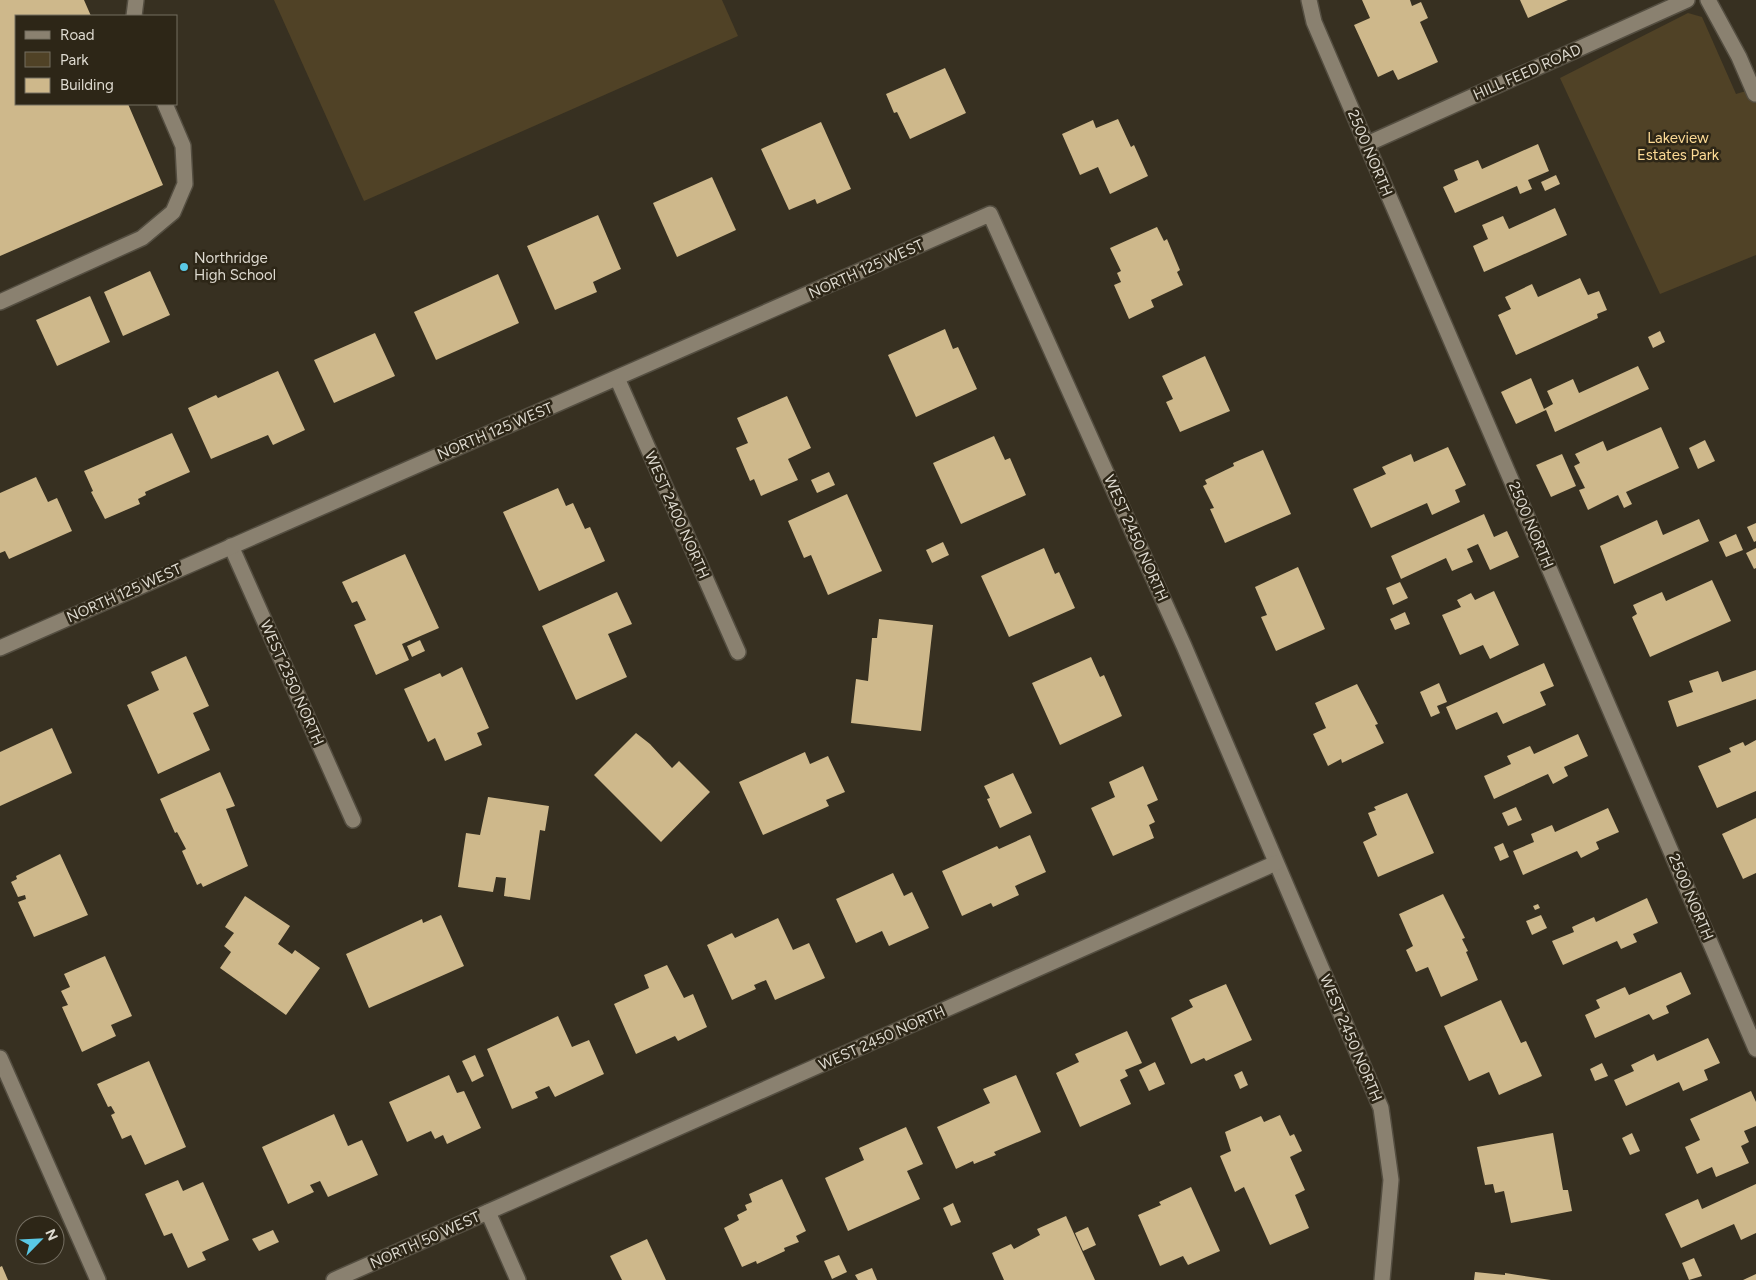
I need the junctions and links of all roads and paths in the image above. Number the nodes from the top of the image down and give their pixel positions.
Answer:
1 (136, 0) edge
2 (1310, 0) edge
3 (1687, 0) edge
4 (1708, 0) edge
5 (134, 15) edge
6 (1755, 94) edge
7 (165, 105) edge
8 (1366, 144) junction
9 (990, 214) joint
10 (0, 302) edge
11 (617, 378) junction
12 (231, 546) junction
13 (0, 648) edge
14 (738, 652) dead end
15 (353, 820) dead end
16 (1276, 864) junction
17 (1756, 1049) edge
18 (0, 1058) edge
19 (488, 1212) junction
20 (98, 1280) edge
21 (334, 1280) edge
22 (518, 1280) edge
23 (1382, 1280) edge

1 - 5 street
2 - 8 street, 2500 NORTH
3 - 8 street, HILL FEED ROAD
4 - 6 street
7 - 10 street
8 - 17 street, 2500 NORTH
9 - 11 street, NORTH 125 WEST
9 - 16 street, WEST 2450 NORTH
11 - 12 street, NORTH 125 WEST
11 - 14 street, WEST 2400 NORTH
12 - 13 street, NORTH 125 WEST
12 - 15 street, WEST 2350 NORTH
16 - 19 street, WEST 2450 NORTH
16 - 23 street, WEST 2450 NORTH
18 - 20 street
19 - 21 street, NORTH 50 WEST
19 - 22 street

